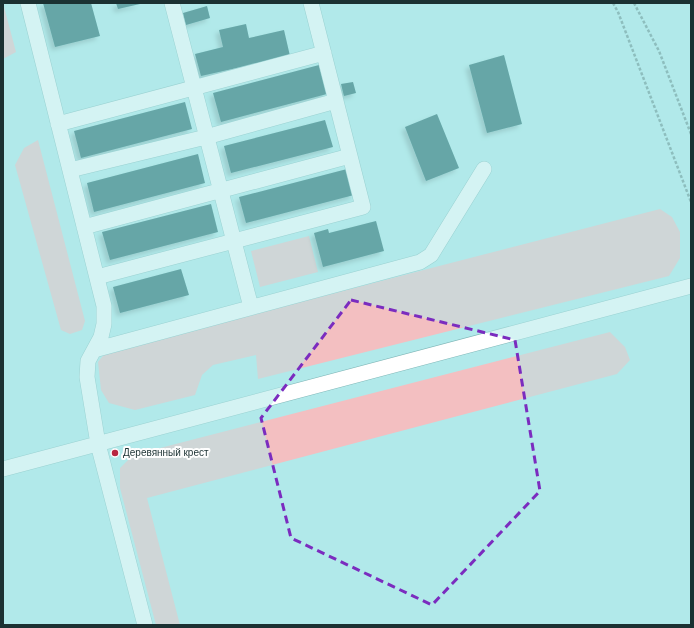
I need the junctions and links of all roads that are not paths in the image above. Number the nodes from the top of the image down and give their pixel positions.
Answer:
1 (28, 3) edge
2 (172, 3) edge
3 (311, 3) edge
4 (324, 53) junction
5 (194, 88) junction
6 (336, 101) junction
7 (58, 124) junction
8 (206, 136) junction
9 (350, 156) junction
10 (484, 168) dead end
11 (70, 170) junction
12 (220, 191) junction
13 (84, 227) junction
14 (234, 241) junction
15 (97, 277) junction
16 (691, 286) edge
17 (251, 307) junction
18 (94, 350) junction
19 (98, 444) junction
20 (3, 469) edge
21 (145, 625) edge

1 - 7 street
2 - 5 street
3 - 4 street
4 - 5 street
4 - 6 street
5 - 7 street
5 - 8 street
6 - 8 street
6 - 9 street
7 - 11 street
8 - 11 street
8 - 12 street
9 - 12 street
9 - 14 street
10 - 17 street
11 - 13 street
12 - 13 street
12 - 14 street
13 - 15 street
14 - 15 street
14 - 17 street
15 - 18 street
16 - 19 street
17 - 18 street
18 - 19 street
19 - 20 street
19 - 21 street

